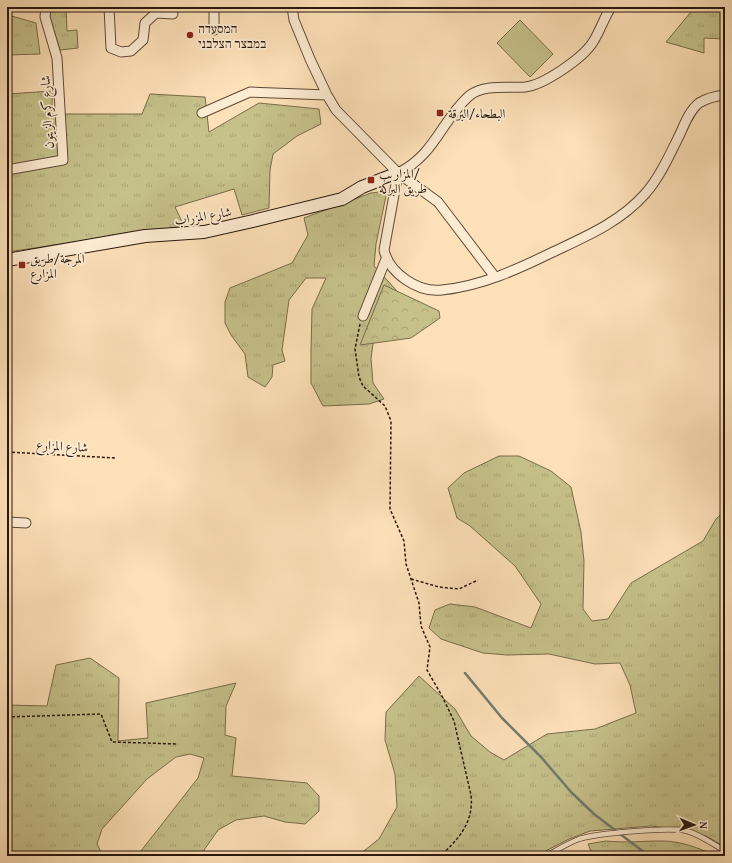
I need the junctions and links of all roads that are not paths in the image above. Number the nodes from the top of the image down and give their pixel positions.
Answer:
1 (46, 7) edge
2 (109, 7) edge
3 (214, 7) edge
4 (292, 7) edge
5 (611, 7) edge
6 (173, 14) dead end
7 (214, 30) dead end
8 (327, 95) junction
9 (725, 95) edge
10 (202, 114) dead end
11 (7, 170) edge
12 (398, 173) junction
13 (386, 259) junction
14 (7, 260) edge
15 (495, 277) junction
16 (363, 316) road end
17 (7, 522) edge
18 (26, 523) dead end
19 (725, 851) edge
20 (546, 856) edge

1 - 11 street, شارع كرم الزيتون
2 - 6 street
3 - 7 street
4 - 8 street
5 - 12 street
8 - 10 street
8 - 12 street
9 - 15 street
12 - 13 street
12 - 14 street, شارع المزراب
12 - 15 street
13 - 15 street
13 - 16 street
17 - 18 street
19 - 20 lane

